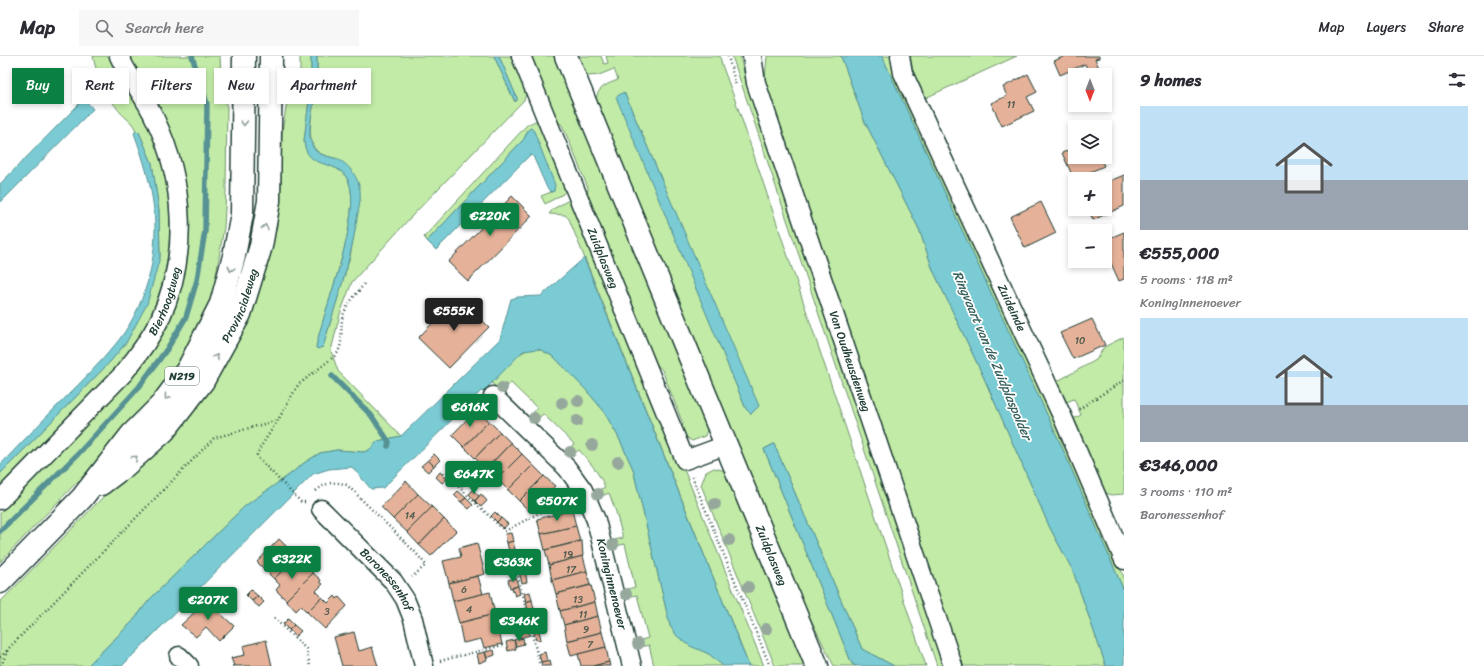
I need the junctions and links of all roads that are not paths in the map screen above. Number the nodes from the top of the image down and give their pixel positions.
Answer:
1 (119, 56) edge
2 (244, 56) edge
3 (271, 56) edge
4 (521, 56) edge
5 (566, 56) edge
6 (752, 56) edge
7 (900, 56) edge
8 (493, 396) dead end
9 (726, 445) junction
10 (82, 498) junction
11 (0, 500) edge
12 (321, 509) dead end
13 (1124, 560) edge
14 (0, 582) edge
15 (424, 666) edge
16 (632, 666) edge
17 (817, 666) edge
18 (954, 666) edge

1 - 11 street, Bierhoogtweg
2 -> 10 main road, Provincialeweg / N219
10 -> 3 main road, Provincialeweg / N219
4 - 9 street, Zuidplasweg
5 - 9 main road, Zuidplasweg
6 - 18 street, Van Oudheusdenweg
7 - 13 street, Zuideinde
8 - 16 street, Koninginnenoever
9 - 17 main road, Zuidplasweg
10 - 14 main road, Provincialeweg / N219
12 - 15 street, Baronessenhof

